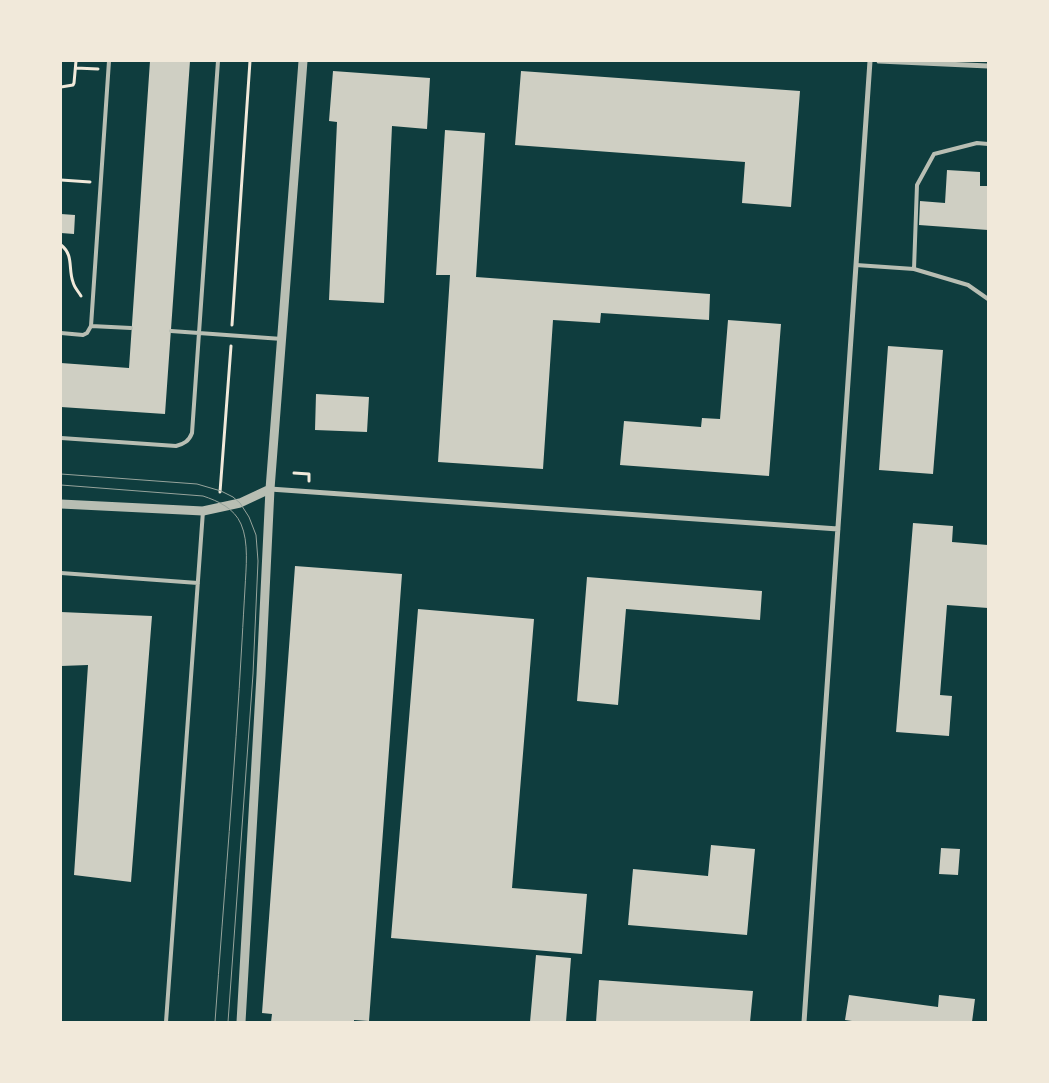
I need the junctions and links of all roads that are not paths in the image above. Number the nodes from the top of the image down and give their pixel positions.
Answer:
1 (109, 61) edge
2 (218, 61) edge
3 (303, 61) edge
4 (870, 61) edge
5 (879, 61) edge
6 (988, 66) edge
7 (988, 144) edge
8 (856, 265) junction
9 (914, 269) junction
10 (988, 299) edge
11 (91, 326) junction
12 (131, 328) dead end
13 (171, 331) dead end
14 (61, 333) edge
15 (199, 333) junction
16 (282, 339) junction
17 (61, 438) edge
18 (270, 489) junction
19 (61, 504) edge
20 (203, 511) junction
21 (838, 529) junction
22 (61, 573) edge
23 (198, 582) junction
24 (166, 1022) edge
25 (241, 1022) edge
26 (804, 1022) edge

1 - 11 lane
2 - 15 lane
3 - 16 street
4 - 8 street
5 - 6 street
7 - 9 lane
8 - 9 lane
8 - 21 street
9 - 10 lane
11 - 12 lane
11 - 14 lane
13 - 15 lane
15 - 16 lane
15 - 17 lane
16 - 18 street
18 - 20 street
18 - 21 street
18 - 25 street
19 - 20 street
20 - 23 lane
21 - 26 street
22 - 23 lane
23 - 24 lane

